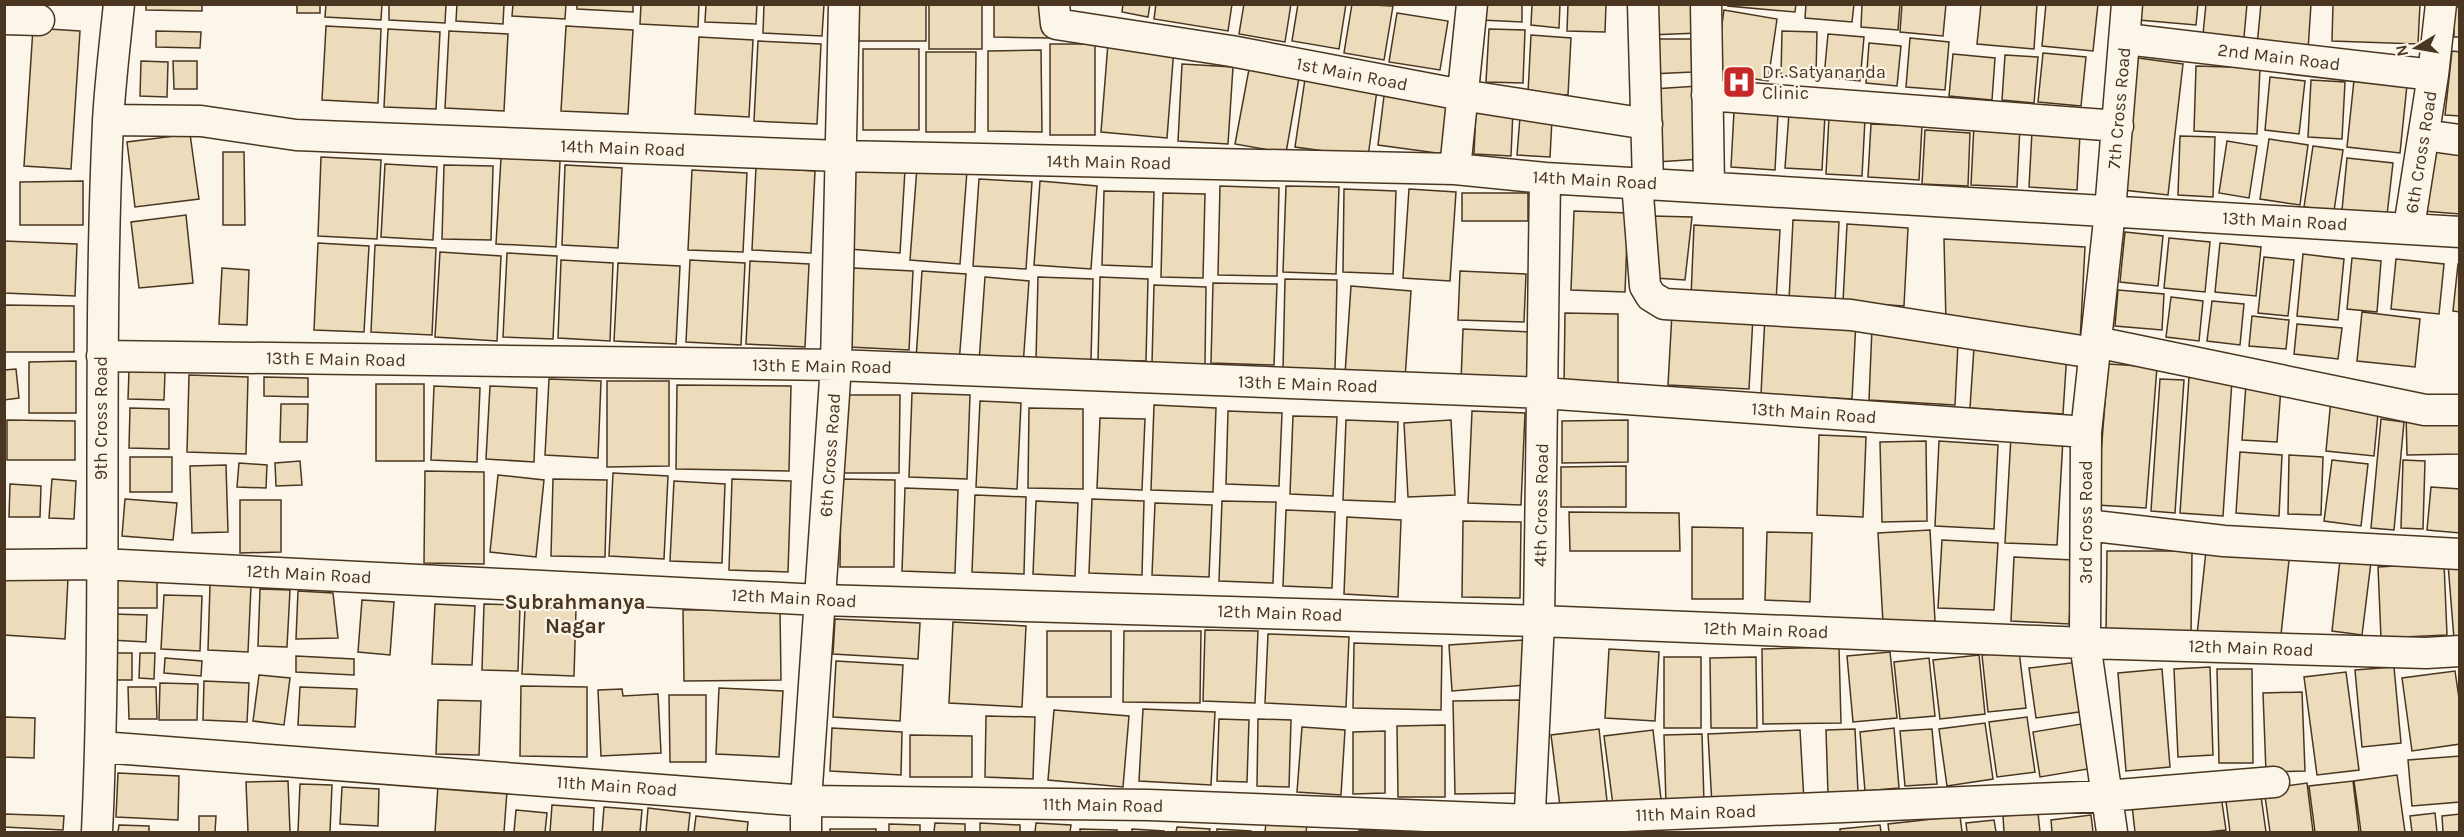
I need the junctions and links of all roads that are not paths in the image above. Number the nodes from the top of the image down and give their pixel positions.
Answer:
1 (119, 4) edge
2 (844, 4) edge
3 (1472, 4) edge
4 (1643, 4) edge
5 (1706, 4) edge
6 (2127, 4) edge
7 (2441, 4) edge
8 (1055, 14) edge
9 (4, 19) edge
10 (39, 20) dead end
11 (2126, 39) junction
12 (2433, 75) junction
13 (1462, 95) junction
14 (1707, 95) junction
15 (108, 120) junction
16 (1647, 124) junction
17 (2118, 126) junction
18 (2424, 135) junction
19 (2460, 140) edge
20 (840, 156) junction
21 (1455, 169) junction
22 (1545, 178) junction
23 (1643, 182) junction
24 (1709, 186) junction
25 (2110, 211) junction
26 (2409, 227) junction
27 (2460, 232) edge
28 (2095, 347) junction
29 (102, 356) junction
30 (836, 365) junction
31 (1543, 393) junction
32 (2460, 410) edge
33 (2086, 432) junction
34 (2086, 525) junction
35 (2460, 554) edge
36 (101, 564) junction
37 (4, 565) edge
38 (820, 600) junction
39 (1539, 621) junction
40 (2085, 643) junction
41 (2460, 651) edge
42 (101, 747) junction
43 (2274, 782) dead end
44 (2106, 796) junction
45 (806, 801) junction
46 (1529, 826) edge
47 (97, 832) edge
48 (806, 832) edge
49 (2112, 832) edge

1 - 15 street, 9th Cross Road
2 - 20 street, 6th Cross Road
3 - 13 street
4 - 16 street
5 - 14 street
6 - 11 street, 7th Cross Road
7 - 12 street, 6th Cross Road
8 - 13 street, 1st Main Road
9 - 10 street
11 - 12 street, 2nd Main Road
11 - 17 street, 7th Cross Road
12 - 18 street, 6th Cross Road
13 - 16 street, 1st Main Road
13 - 21 street
14 - 17 street
14 - 24 street
15 - 20 street, 14th Main Road
15 - 29 street, 9th Cross Road
16 - 23 street
17 - 25 street, 7th Cross Road
18 - 19 street
18 - 26 street, 6th Cross Road
20 - 21 street, 14th Main Road
20 - 30 street, 6th Cross Road
21 - 22 street, 14th Main Road
22 - 23 street, 14th Main Road
22 - 31 street, 4th Cross Road
23 - 24 street, 14th Main Road
23 - 28 street
24 - 25 street, 14th Main Road
25 - 26 street, 13th Main Road
25 - 28 street, 3rd Cross Road
26 - 27 street, 13th Main Road
28 - 32 street
28 - 33 street, 3rd Cross Road
29 - 30 street, 13th E Main Road
29 - 36 street, 9th Cross Road
30 - 31 street, 13th E Main Road
30 - 38 street, 6th Cross Road
31 - 33 street, 13th Main Road
31 - 39 street, 4th Cross Road
33 - 34 street, 3rd Cross Road
34 - 35 street
34 - 40 street, 3rd Cross Road
36 - 37 street, 12th Main Road
36 - 38 street, 12th Main Road
36 - 42 street, 9th Cross Road
38 - 39 street, 12th Main Road
38 - 45 street, 6th Cross Road
39 - 40 street, 12th Main Road
39 - 46 street, 4th Cross Road
40 - 41 street, 12th Main Road
40 - 44 street, 3rd Cross Road
42 - 45 street, 11th Main Road
42 - 47 street, 9th Cross Road
43 - 44 street, 11th Main Road
44 - 46 street, 11th Main Road
44 - 49 street, 3rd Cross Road
45 - 46 street, 11th Main Road
45 - 48 street, 6th Cross Road

